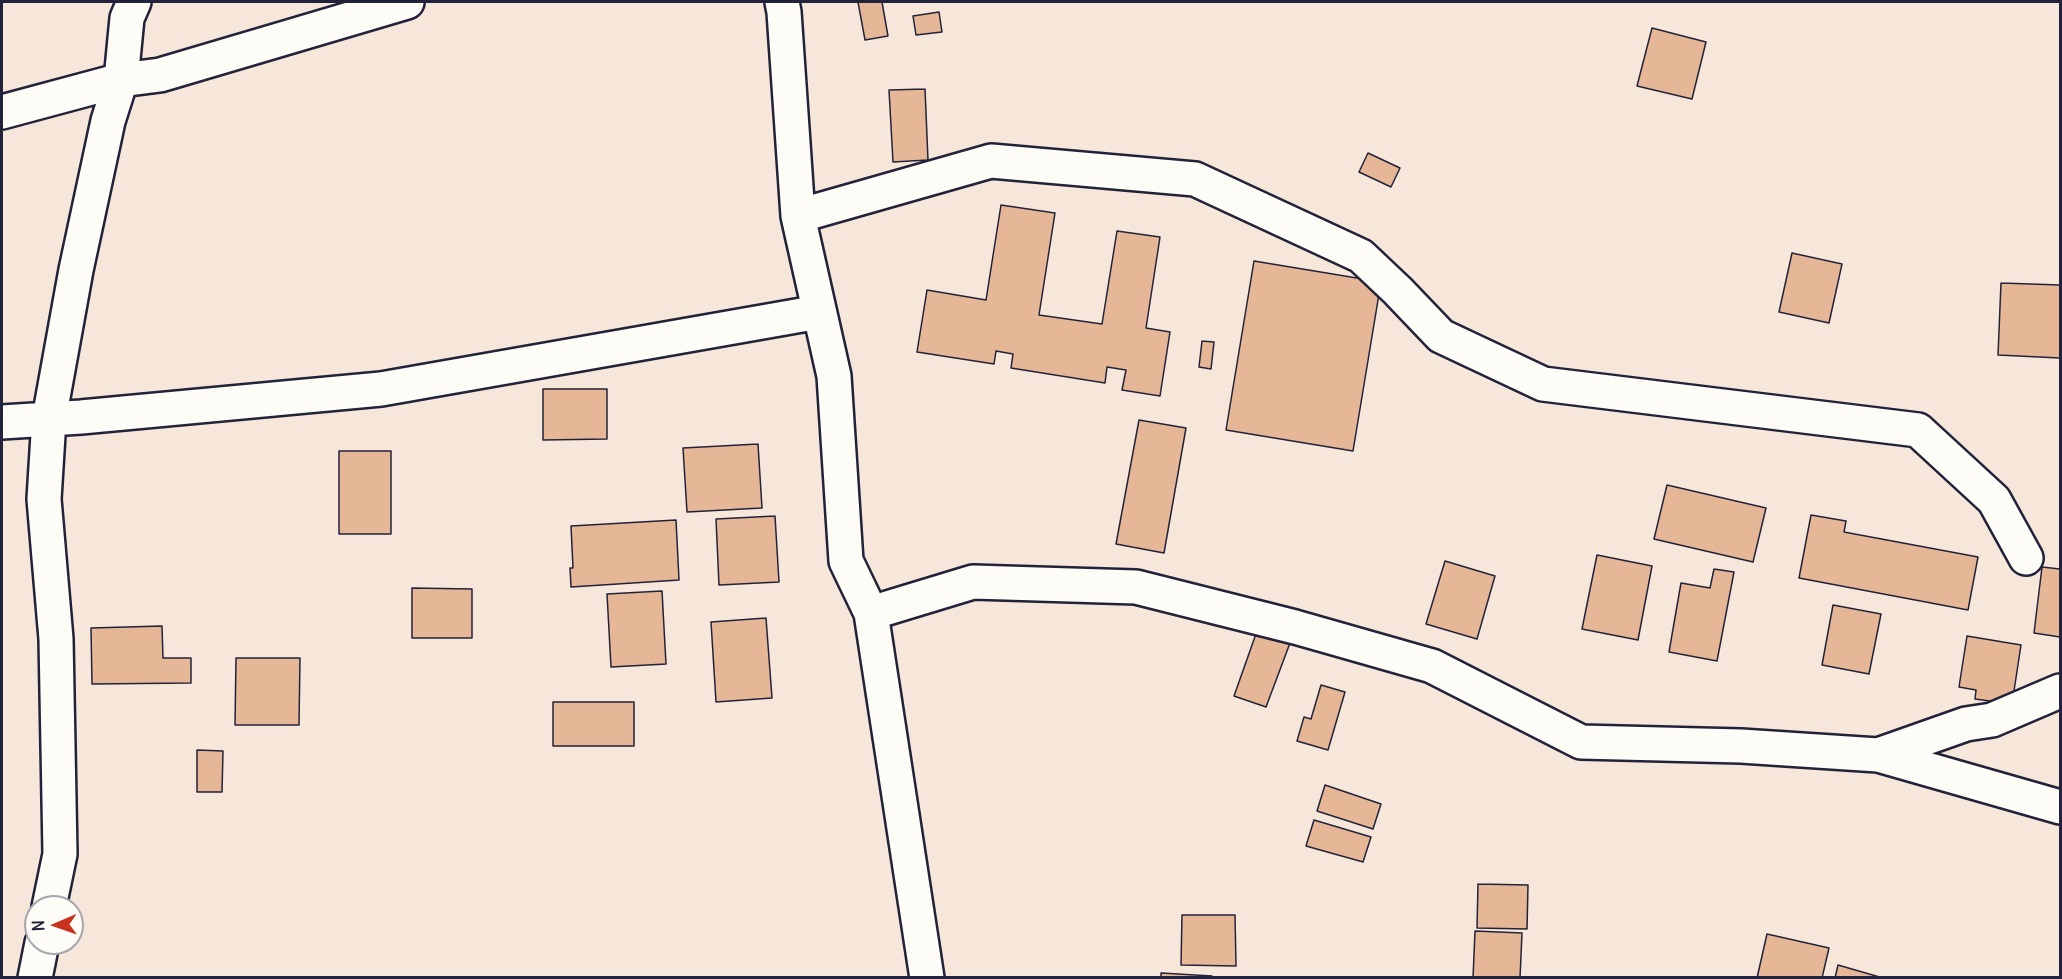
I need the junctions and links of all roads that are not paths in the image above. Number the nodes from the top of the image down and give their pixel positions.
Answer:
1 (134, 2) edge
2 (407, 2) edge
3 (782, 2) edge
4 (121, 80) junction
5 (2, 112) edge
6 (798, 216) junction
7 (819, 312) junction
8 (48, 419) junction
9 (2, 422) edge
10 (2026, 558) dead end
11 (871, 613) junction
12 (2061, 691) edge
13 (1878, 755) junction
14 (2061, 807) edge
15 (51, 895) edge
16 (40, 955) edge
17 (35, 978) edge
18 (927, 978) edge

1 - 4 street
2 - 4 street
3 - 6 street
4 - 5 street
4 - 8 street
6 - 7 street
6 - 10 street
7 - 8 street
7 - 11 street
8 - 9 street
8 - 15 street
11 - 13 street
11 - 18 street
12 - 13 street
13 - 14 street
16 - 17 street

